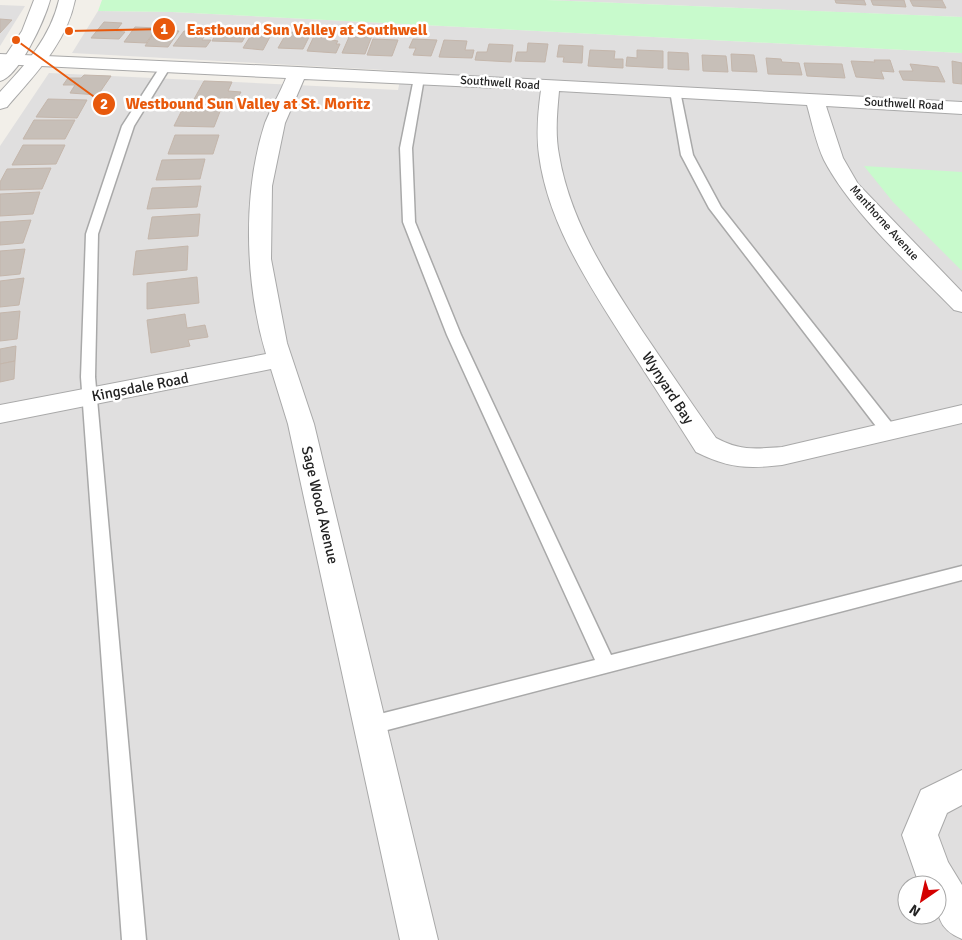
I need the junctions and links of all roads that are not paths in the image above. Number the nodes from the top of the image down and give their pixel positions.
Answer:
1 (42, 0) edge
2 (67, 0) edge
3 (7, 59) edge
4 (37, 61) junction
5 (166, 66) junction
6 (298, 72) junction
7 (0, 76) edge
8 (419, 78) junction
9 (550, 87) junction
10 (675, 91) junction
11 (815, 100) junction
12 (0, 103) edge
13 (962, 108) edge
14 (962, 305) edge
15 (279, 360) junction
16 (90, 397) junction
17 (0, 414) edge
18 (962, 414) edge
19 (888, 430) junction
20 (962, 573) edge
21 (606, 664) junction
22 (372, 726) junction
23 (962, 786) edge
24 (962, 920) edge
25 (134, 940) edge
26 (419, 940) edge

1 - 3 street
2 - 4 street
3 - 4 street, Southwell Road
3 - 7 street
4 - 5 street, Southwell Road
4 - 12 street
5 - 6 street, Southwell Road
5 - 16 lane
6 - 8 street, Southwell Road
6 - 15 street, Sage Wood Avenue
8 - 9 street, Southwell Road
8 - 21 lane
9 - 10 street, Southwell Road
9 - 19 street, Wynyard Bay
10 - 11 street, Southwell Road
10 - 19 lane
11 - 13 street, Southwell Road
11 - 14 street, Manthorne Avenue
15 - 16 street, Kingsdale Road
15 - 22 street, Sage Wood Avenue
16 - 17 street, Kingsdale Road
16 - 25 lane
18 - 19 street, Wynyard Bay
20 - 21 lane
21 - 22 lane
22 - 26 street, Sage Wood Avenue
23 - 24 street

